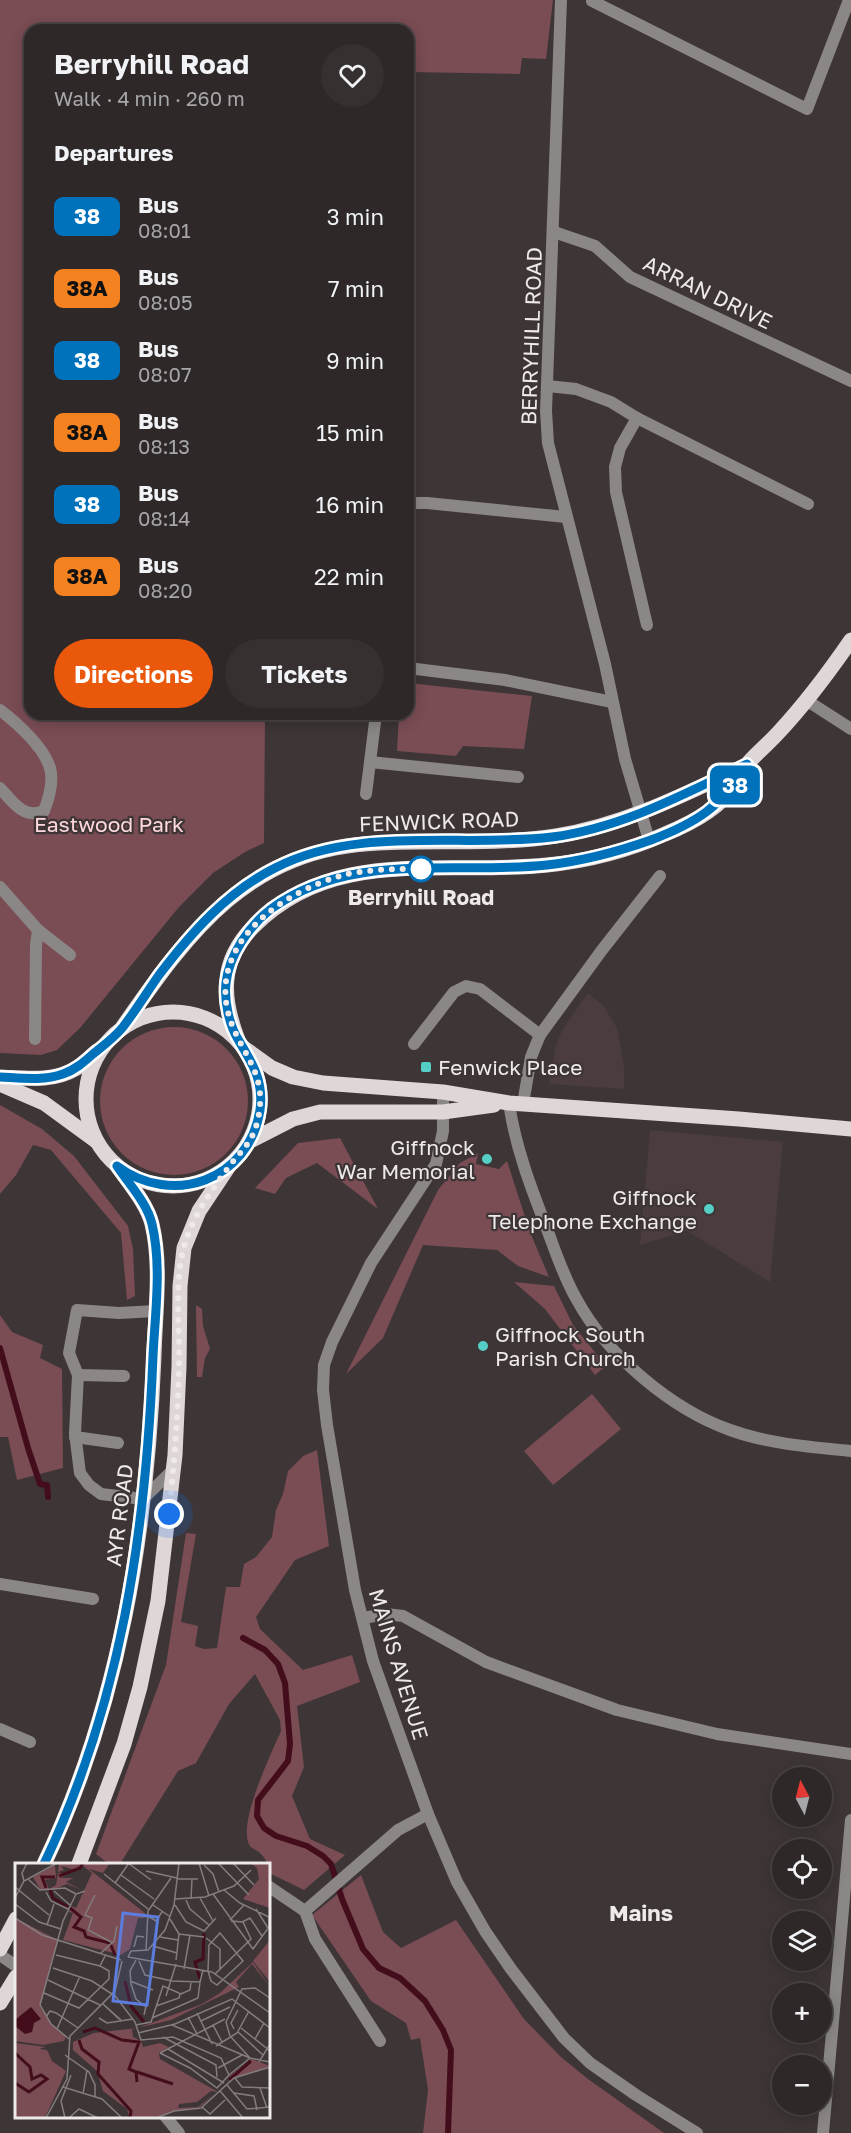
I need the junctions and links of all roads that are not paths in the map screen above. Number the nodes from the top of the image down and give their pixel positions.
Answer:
1 (561, 0) edge
2 (849, 0) edge
3 (592, 1) edge
4 (554, 232) junction
5 (851, 381) edge
6 (548, 386) junction
7 (637, 418) junction
8 (414, 503) edge
9 (808, 504) dead end
10 (566, 517) junction
11 (647, 625) dead end
12 (851, 640) edge
13 (414, 669) edge
14 (806, 700) junction
15 (612, 702) junction
16 (0, 710) edge
17 (375, 720) edge
18 (851, 729) edge
19 (370, 762) junction
20 (747, 764) junction
21 (518, 777) dead end
22 (0, 788) edge
23 (366, 794) dead end
24 (641, 814) junction
25 (650, 840) junction
26 (660, 876) dead end
27 (0, 886) edge
28 (38, 930) junction
29 (70, 955) dead end
30 (122, 1028) junction
31 (540, 1035) junction
32 (35, 1039) dead end
33 (106, 1044) junction
34 (241, 1044) junction
35 (414, 1044) dead end
36 (0, 1077) edge
37 (0, 1084) edge
38 (443, 1092) junction
39 (516, 1103) junction
40 (443, 1112) junction
41 (851, 1129) edge
42 (96, 1141) junction
43 (250, 1141) junction
44 (117, 1166) junction
45 (229, 1166) junction
46 (155, 1311) junction
47 (78, 1374) junction
48 (124, 1376) dead end
49 (75, 1437) junction
50 (118, 1443) dead end
51 (851, 1451) edge
52 (174, 1469) junction
53 (143, 1500) junction
54 (0, 1584) edge
55 (93, 1599) dead end
56 (363, 1618) junction
57 (0, 1729) edge
58 (30, 1742) dead end
59 (851, 1754) edge
60 (428, 1814) junction
61 (851, 1820) edge
62 (44, 1863) edge
63 (79, 1863) edge
64 (270, 1887) edge
65 (305, 1911) junction
66 (15, 1921) edge
67 (0, 1949) edge
68 (0, 1955) edge
69 (15, 1965) edge
70 (15, 1979) edge
71 (1, 2000) edge
72 (380, 2041) dead end
73 (167, 2118) edge
74 (180, 2133) edge
75 (697, 2133) edge
76 (823, 2133) edge

1 - 4 street, BERRYHILL ROAD
2 - 3 street
4 - 5 street, ARRAN DRIVE
4 - 6 street, BERRYHILL ROAD
6 - 7 street
6 - 10 street, BERRYHILL ROAD
7 - 9 street
7 - 11 street
8 - 10 street
10 - 15 street, BERRYHILL ROAD
12 - 14 main road, FENWICK ROAD
13 - 15 street
14 - 18 street
14 - 20 main road, FENWICK ROAD
15 - 24 street, BERRYHILL ROAD
16 - 22 street
17 - 19 street
19 - 21 street
19 - 23 street
20 - 24 main road, FENWICK ROAD
20 - 25 main road, FENWICK ROAD
24 - 25 street, BERRYHILL ROAD
24 - 30 main road, FENWICK ROAD
25 - 34 main road, FENWICK ROAD
26 - 31 street
27 - 28 street
28 - 29 street
28 - 32 street
30 - 33 main road
30 - 34 main road
31 - 35 street
31 - 39 street
33 - 36 main road
33 - 42 main road
34 - 38 main road
34 - 43 main road
37 - 42 main road
38 - 39 main road
38 - 40 street, MAINS AVENUE
39 - 40 main road
39 - 41 main road
39 - 51 street
40 - 43 main road
40 - 56 street, MAINS AVENUE
42 - 44 main road
43 - 45 main road
44 - 45 main road
44 - 46 main road, AYR ROAD
45 - 52 main road
46 - 47 street
46 - 53 main road, AYR ROAD
47 - 48 street
47 - 49 street
49 - 50 street
49 - 53 street
52 - 53 street
52 - 63 main road
53 - 62 main road, AYR ROAD
54 - 55 street
56 - 59 street
56 - 60 street, MAINS AVENUE
57 - 58 street
60 - 65 street
60 - 75 street, MAINS AVENUE
61 - 76 street
64 - 65 street
65 - 72 street
66 - 67 main road
68 - 69 street
70 - 71 main road
73 - 74 street

